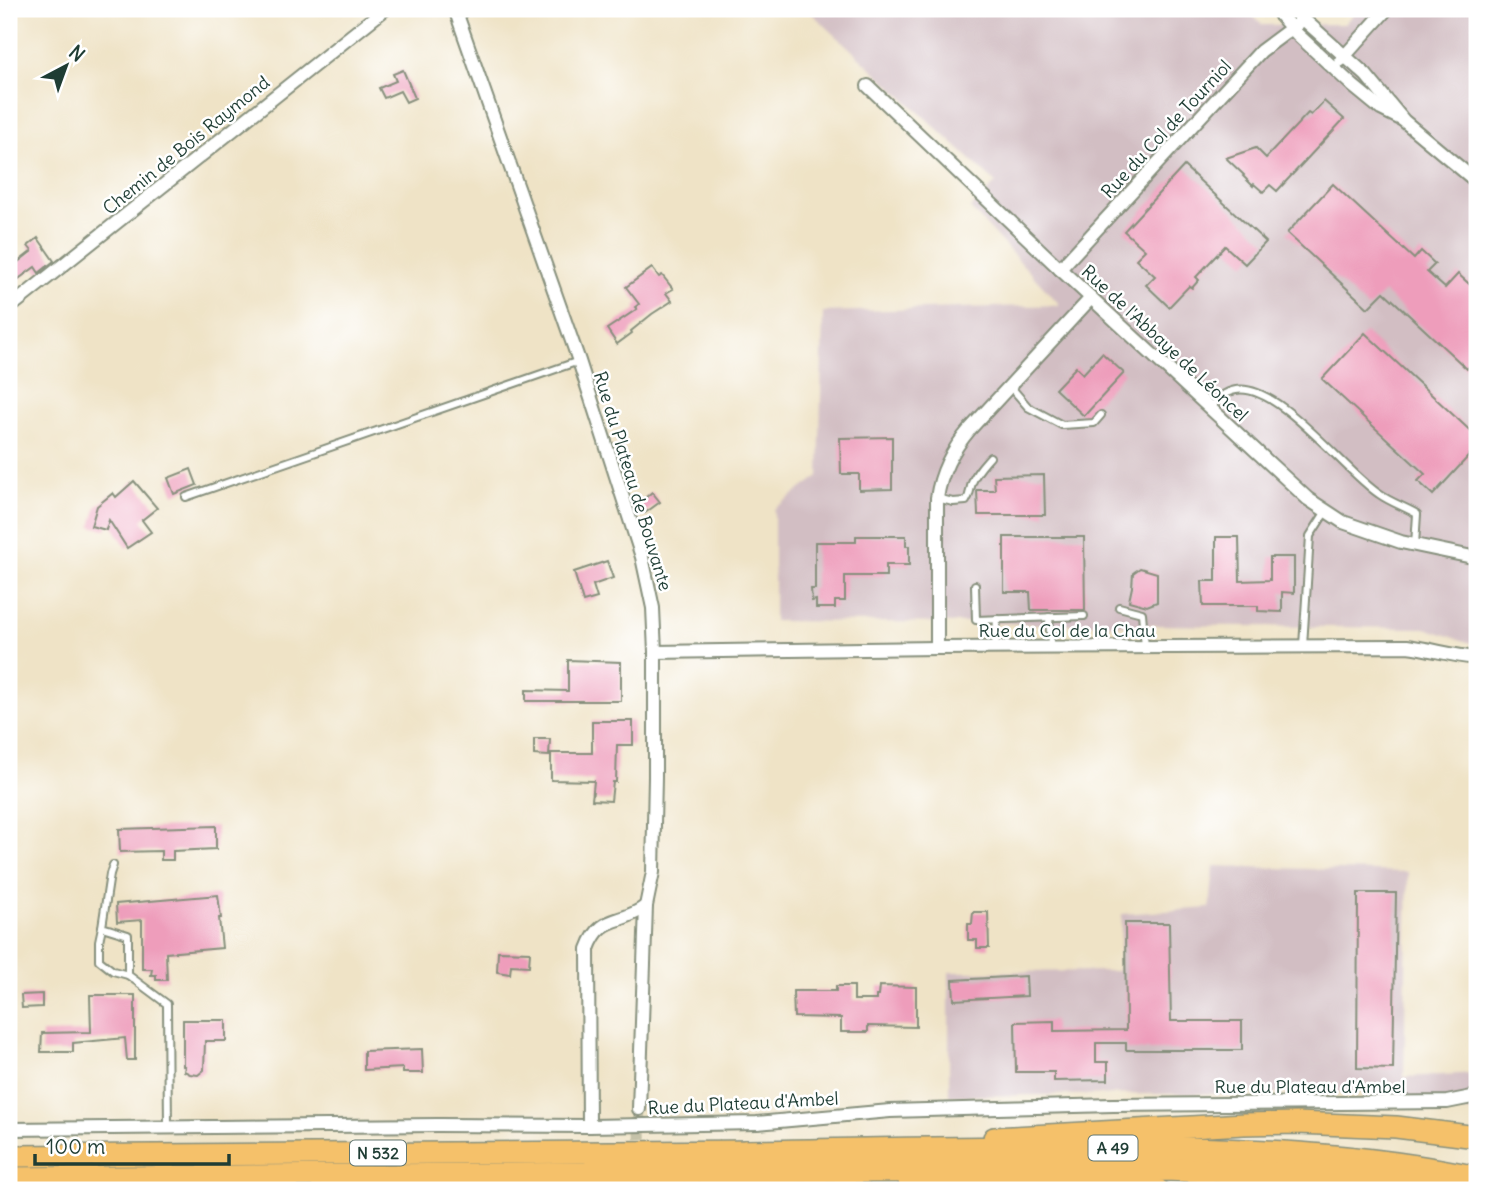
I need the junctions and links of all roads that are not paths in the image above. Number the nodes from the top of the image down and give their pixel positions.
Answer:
1 (385, 9) edge
2 (455, 9) edge
3 (1278, 9) edge
4 (1292, 9) edge
5 (1387, 9) edge
6 (1304, 19) junction
7 (1292, 29) junction
8 (1345, 56) junction
9 (1334, 68) junction
10 (868, 86) dead end
11 (1404, 121) junction
12 (1477, 182) edge
13 (1060, 269) junction
14 (1091, 298) junction
15 (9, 308) edge
16 (579, 361) junction
17 (1010, 386) junction
18 (1210, 408) junction
19 (1101, 415) dead end
20 (990, 457) dead end
21 (186, 497) dead end
22 (937, 498) junction
23 (1326, 511) junction
24 (1415, 545) junction
25 (1477, 558) edge
26 (975, 585) dead end
27 (1119, 607) dead end
28 (1084, 616) dead end
29 (1049, 617) junction
30 (998, 619) junction
31 (1303, 646) junction
32 (1145, 647) junction
33 (937, 648) junction
34 (1051, 648) junction
35 (995, 649) junction
36 (655, 652) junction
37 (1477, 658) edge
38 (113, 865) dead end
39 (646, 906) junction
40 (102, 927) junction
41 (128, 975) junction
42 (1477, 1096) edge
43 (639, 1109) tunnel mouth
44 (589, 1126) junction
45 (168, 1128) junction
46 (9, 1129) edge
47 (1477, 1137) edge
48 (746, 1152) junction
49 (9, 1156) edge
50 (590, 1173) junction
51 (9, 1178) edge
52 (1477, 1178) edge
53 (153, 1183) edge
54 (1158, 1190) edge
55 (1423, 1190) edge

1 - 15 street, Chemin de Bois Raymond
2 - 16 street, Rue du Plateau de Bouvante
3 - 7 street
4 - 6 street
5 - 8 street
6 - 7 street, Rue du Col de Tourniol
6 - 8 street
7 - 9 street
7 - 13 street, Rue du Col de Tourniol
8 - 9 street
8 - 11 street
9 - 11 street
10 - 13 street, Rue de l'Abbaye de Léoncel
11 - 12 street
13 - 14 street, Rue de l'Abbaye de Léoncel
14 - 17 street
14 - 18 street, Rue de l'Abbaye de Léoncel
16 - 21 lane
16 - 36 street, Rue du Plateau de Bouvante
17 - 19 lane
17 - 22 street
18 - 23 street, Rue de l'Abbaye de Léoncel
18 - 24 lane
20 - 22 lane
22 - 33 street
23 - 24 street, Rue de l'Abbaye de Léoncel
23 - 31 lane
24 - 25 street, Rue de l'Abbaye de Léoncel
26 - 30 lane
27 - 32 lane
28 - 29 lane
29 - 30 lane
29 - 34 lane
30 - 35 lane
31 - 32 street, Rue du Col de la Chau
31 - 37 street, Rue du Col de la Chau
32 - 34 street, Rue du Col de la Chau
33 - 35 street, Rue du Col de la Chau
33 - 36 street, Rue du Col de la Chau
34 - 35 street, Rue du Col de la Chau
36 - 39 street, Rue du Plateau de Bouvante
38 - 40 lane
39 - 43 street, Rue du Plateau de Bouvante
39 - 44 street
40 - 41 lane
40 - 41 lane
41 - 45 lane
42 - 44 street, Rue du Plateau d'Ambel
44 - 45 street, Rue du Plateau d'Ambel
45 - 46 street, Rue du Plateau d'Ambel
47 - 48 highway
48 - 49 highway, N 532
48 - 52 highway, A 49
50 - 53 highway, N 532
50 - 54 highway
50 - 55 highway, A 49
51 - 53 highway, N 532

